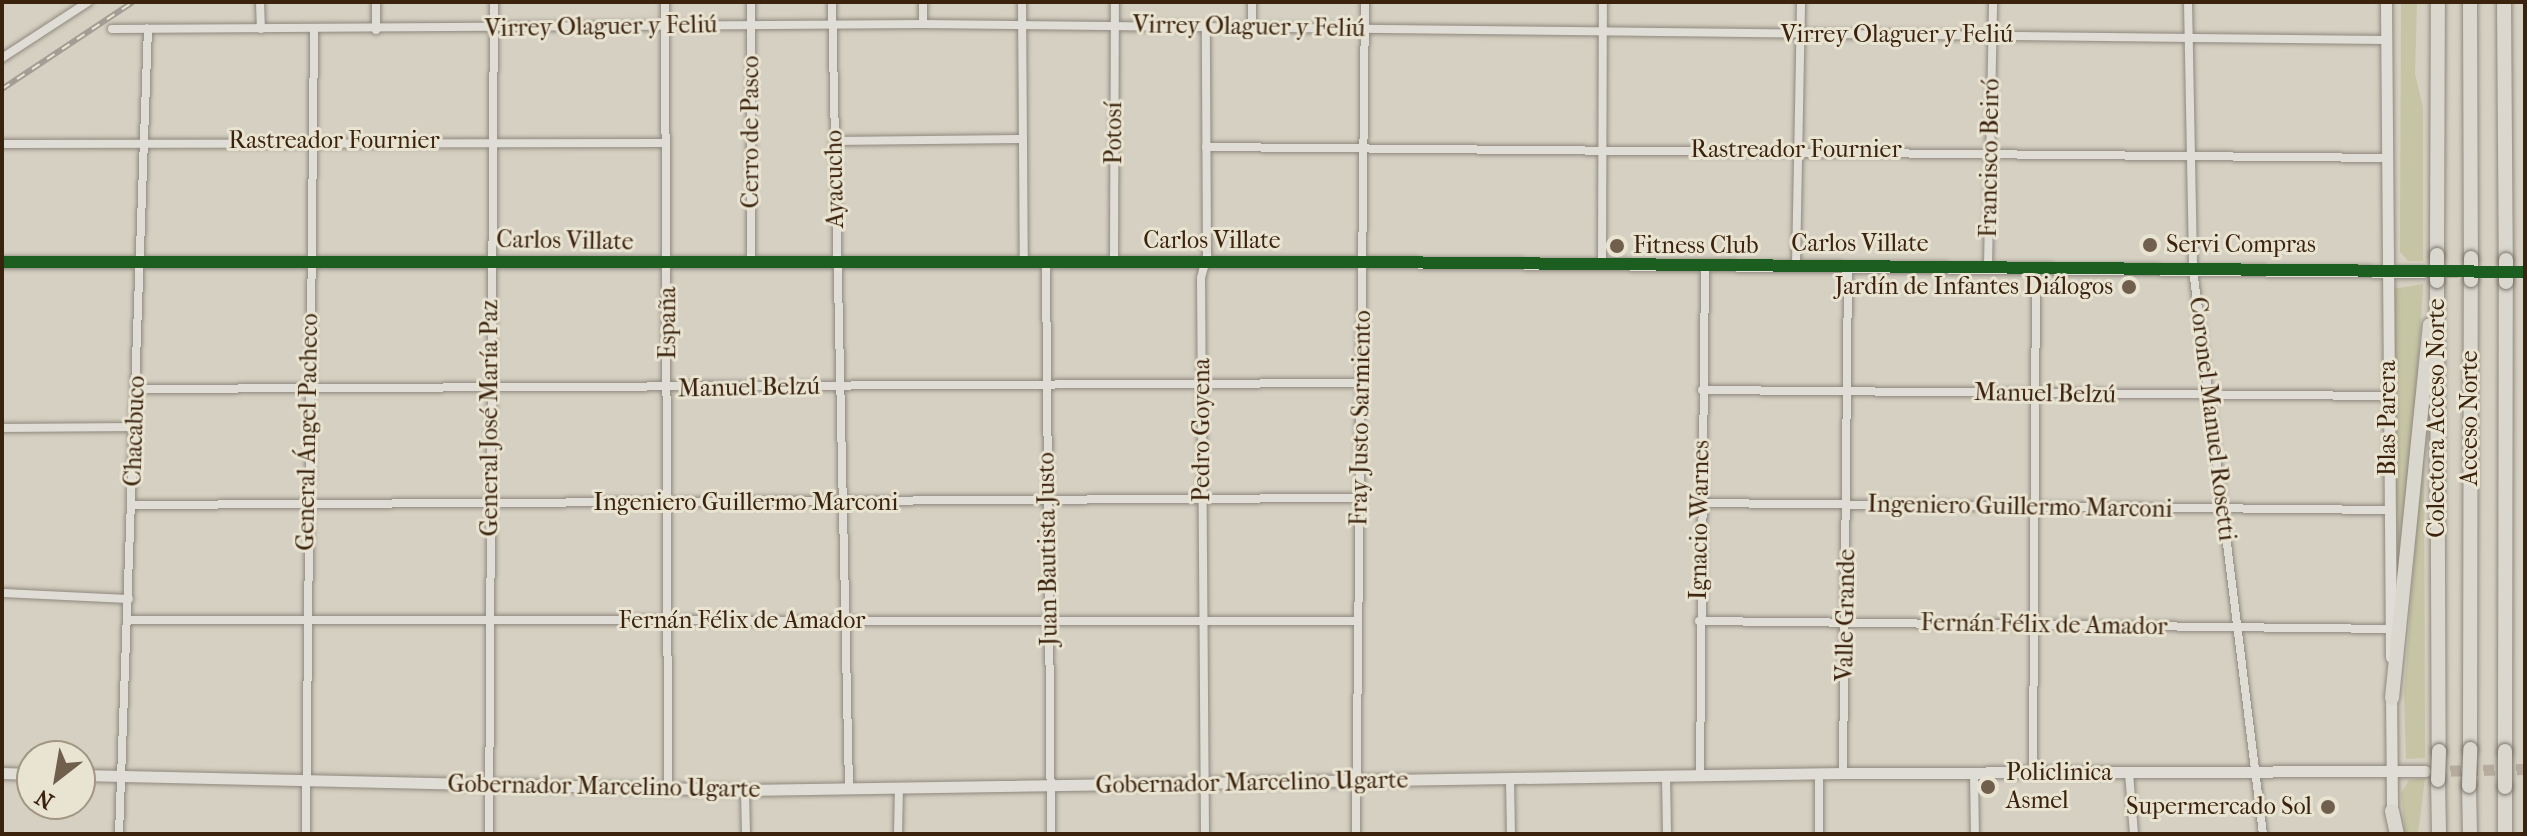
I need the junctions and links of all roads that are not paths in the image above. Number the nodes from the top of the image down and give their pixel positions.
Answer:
1 (88, 2) edge
2 (260, 2) edge
3 (376, 2) edge
4 (494, 2) edge
5 (665, 2) edge
6 (751, 2) edge
7 (832, 2) edge
8 (923, 2) edge
9 (1022, 2) edge
10 (1115, 2) edge
11 (1252, 2) edge
12 (1365, 2) edge
13 (1603, 2) edge
14 (1801, 2) edge
15 (1993, 2) edge
16 (2188, 2) edge
17 (2386, 2) edge
18 (2438, 2) edge
19 (2470, 2) edge
20 (2504, 2) edge
21 (923, 24) junction
22 (832, 25) junction
23 (1115, 25) junction
24 (751, 26) junction
25 (1022, 26) junction
26 (665, 27) junction
27 (1206, 27) junction
28 (1252, 27) junction
29 (494, 28) junction
30 (1365, 28) junction
31 (112, 29) dead end
32 (148, 29) junction
33 (261, 29) junction
34 (314, 30) junction
35 (376, 30) junction
36 (1603, 32) junction
37 (1800, 35) junction
38 (1992, 35) junction
39 (2386, 40) junction
40 (2189, 41) junction
41 (2, 58) edge
42 (1023, 139) junction
43 (493, 140) junction
44 (312, 141) junction
45 (834, 141) junction
46 (144, 143) junction
47 (665, 143) junction
48 (2, 144) edge
49 (1206, 147) junction
50 (1364, 148) junction
51 (1603, 149) junction
52 (1798, 150) junction
53 (1991, 152) junction
54 (2191, 156) junction
55 (2385, 158) junction
56 (142, 261) junction
57 (2, 262) edge
58 (491, 262) junction
59 (836, 262) junction
60 (1024, 262) junction
61 (1363, 262) junction
62 (311, 263) junction
63 (751, 263) junction
64 (1046, 263) junction
65 (1205, 263) junction
66 (668, 264) junction
67 (1114, 264) junction
68 (1602, 264) junction
69 (1705, 265) junction
70 (1796, 265) junction
71 (1848, 266) junction
72 (1988, 267) junction
73 (2036, 267) junction
74 (2193, 269) junction
75 (2386, 270) junction
76 (2423, 272) tunnel mouth
77 (2437, 281) junction
78 (1362, 383) junction
79 (1201, 384) junction
80 (1048, 385) junction
81 (839, 386) junction
82 (491, 387) junction
83 (309, 388) junction
84 (137, 389) junction
85 (668, 390) junction
86 (1702, 390) junction
87 (1850, 392) junction
88 (2034, 393) junction
89 (2208, 396) junction
90 (2388, 396) junction
91 (135, 427) junction
92 (2, 428) edge
93 (1361, 498) junction
94 (1202, 499) junction
95 (1044, 500) junction
96 (841, 502) junction
97 (670, 503) junction
98 (1699, 503) junction
99 (132, 505) junction
100 (490, 505) junction
101 (1847, 505) junction
102 (307, 506) junction
103 (2033, 507) junction
104 (2223, 509) junction
105 (2388, 510) junction
106 (2, 593) edge
107 (129, 599) junction
108 (1049, 619) junction
109 (128, 620) junction
110 (844, 620) junction
111 (1203, 620) junction
112 (305, 621) junction
113 (489, 621) junction
114 (670, 621) junction
115 (1356, 621) junction
116 (1699, 621) junction
117 (1846, 623) junction
118 (2031, 625) junction
119 (2240, 627) junction
120 (2390, 629) junction
121 (2392, 698) junction
122 (2425, 771) tunnel mouth
123 (2257, 772) junction
124 (2391, 772) junction
125 (1819, 773) junction
126 (1843, 773) junction
127 (1974, 773) junction
128 (2033, 773) junction
129 (2129, 773) junction
130 (96, 775) edge
131 (1700, 775) junction
132 (122, 776) junction
133 (1666, 776) junction
134 (1510, 779) junction
135 (308, 780) junction
136 (1357, 780) junction
137 (1205, 781) junction
138 (489, 785) junction
139 (1051, 786) junction
140 (899, 787) junction
141 (849, 788) junction
142 (668, 789) junction
143 (745, 790) junction
144 (2392, 811) joint
145 (119, 834) edge
146 (306, 834) edge
147 (489, 834) edge
148 (746, 834) edge
149 (898, 834) edge
150 (1051, 834) edge
151 (1205, 834) edge
152 (1356, 834) edge
153 (1511, 834) edge
154 (1667, 834) edge
155 (1819, 834) edge
156 (1975, 834) edge
157 (2134, 834) edge
158 (2263, 834) edge
159 (2394, 834) edge
160 (2439, 834) edge
161 (2470, 834) edge
162 (2505, 834) edge

1 - 41 street
2 - 33 street
3 - 35 street
4 - 29 street, General José María Paz
5 - 26 street, España
6 - 24 street, Cerro de Pasco
7 - 22 street, Ayacucho
8 - 21 street
9 - 25 street
10 - 23 street, Potosí
11 - 28 street
12 - 30 street, Fray Justo Sarmiento
13 - 36 street
14 - 37 street
15 - 38 street, Francisco Beiró
16 - 40 street, Coronel Manuel Rosetti
17 - 39 street, Blas Parera
18 - 77 highway, Colectora Acceso Norte, bridge
19 - 161 highway, Acceso Norte, bridge
20 - 162 highway, Acceso Norte, bridge
21 - 22 street, Virrey Olaguer y Feliú
21 - 25 street, Virrey Olaguer y Feliú
22 - 24 street, Virrey Olaguer y Feliú
22 - 45 street, Ayacucho
23 - 25 street, Virrey Olaguer y Feliú
23 - 27 street, Virrey Olaguer y Feliú
23 - 67 street, Potosí
24 - 26 street, Virrey Olaguer y Feliú
24 - 63 street, Cerro de Pasco
25 - 42 street
26 - 29 street, Virrey Olaguer y Feliú
26 - 47 street, España
27 - 28 street, Virrey Olaguer y Feliú
27 - 49 street, Pedro Goyena
28 - 30 street, Virrey Olaguer y Feliú
29 - 35 street, Virrey Olaguer y Feliú
29 - 43 street, General José María Paz
30 - 36 street, Virrey Olaguer y Feliú
30 - 50 street, Fray Justo Sarmiento
31 - 32 street, Virrey Olaguer y Feliú
32 - 33 street, Virrey Olaguer y Feliú
32 - 46 street, Chacabuco
33 - 34 street, Virrey Olaguer y Feliú
34 - 35 street, Virrey Olaguer y Feliú
34 - 44 street, General Ángel Pacheco
36 - 37 street, Virrey Olaguer y Feliú
36 - 51 street
37 - 38 street, Virrey Olaguer y Feliú
37 - 52 street
38 - 40 street, Virrey Olaguer y Feliú
38 - 53 street, Francisco Beiró
39 - 40 street, Virrey Olaguer y Feliú
39 - 55 street, Blas Parera
40 - 54 street, Coronel Manuel Rosetti
42 - 45 street
42 - 60 street
43 - 44 street, Rastreador Fournier
43 - 47 street, Rastreador Fournier
43 - 58 street, General José María Paz
44 - 46 street, Rastreador Fournier
44 - 62 street, General Ángel Pacheco
45 - 59 street, Ayacucho
46 - 48 street, Rastreador Fournier
46 - 56 street, Chacabuco
47 - 66 street, España
49 - 50 street, Rastreador Fournier
49 - 65 street, Pedro Goyena
50 - 51 street, Rastreador Fournier
50 - 61 street, Fray Justo Sarmiento
51 - 52 street, Rastreador Fournier
51 - 68 street
52 - 53 street, Rastreador Fournier
52 - 70 street
53 - 54 street, Rastreador Fournier
53 - 72 street, Francisco Beiró
54 - 55 street, Rastreador Fournier
54 - 74 street, Coronel Manuel Rosetti
55 - 75 street, Blas Parera
56 - 57 street, Carlos Villate
56 - 62 street, Carlos Villate
56 - 84 street, Chacabuco
58 - 62 street, Carlos Villate
58 - 66 street, Carlos Villate
58 - 82 street, General José María Paz
59 - 60 street, Carlos Villate
59 - 63 street, Carlos Villate
59 - 81 street, Ayacucho
60 - 64 street, Carlos Villate
61 - 65 street, Carlos Villate
61 - 68 street, Carlos Villate
61 - 78 street, Fray Justo Sarmiento
62 - 83 street, General Ángel Pacheco
63 - 66 street, Carlos Villate
64 - 67 street, Carlos Villate
64 - 80 street, Juan Bautista Justo
65 - 67 street, Carlos Villate
65 - 79 street, Pedro Goyena
66 - 85 street, España
68 - 69 street, Carlos Villate
69 - 70 street, Carlos Villate
69 - 86 street, Ignacio Warnes
70 - 71 street, Carlos Villate
71 - 72 street, Carlos Villate
71 - 87 street, Valle Grande
72 - 73 street, Carlos Villate
73 - 74 street, Carlos Villate
73 - 88 street
74 - 75 street, Carlos Villate
74 - 89 street, Coronel Manuel Rosetti
75 - 76 street, Carlos Villate
75 - 90 street, Blas Parera
77 - 121 highway
77 - 160 highway, Colectora Acceso Norte, bridge
78 - 79 street, Manuel Belzú
78 - 93 street, Fray Justo Sarmiento
79 - 80 street, Manuel Belzú
79 - 94 street, Pedro Goyena
80 - 81 street, Manuel Belzú
80 - 95 street, Juan Bautista Justo
81 - 85 street, Manuel Belzú
81 - 96 street, Ayacucho
82 - 83 street, Manuel Belzú
82 - 85 street, Manuel Belzú
82 - 100 street, General José María Paz
83 - 84 street, Manuel Belzú
83 - 102 street, General Ángel Pacheco
84 - 91 street, Chacabuco
85 - 97 street, España
86 - 87 street, Manuel Belzú
86 - 98 street, Ignacio Warnes
87 - 88 street, Manuel Belzú
87 - 101 street, Valle Grande
88 - 89 street, Manuel Belzú
88 - 103 street
89 - 90 street, Manuel Belzú
89 - 104 street, Coronel Manuel Rosetti
90 - 105 street, Blas Parera
91 - 92 street
91 - 99 street, Chacabuco
93 - 94 street, Ingeniero Guillermo Marconi
93 - 115 street, Fray Justo Sarmiento
94 - 95 street, Ingeniero Guillermo Marconi
94 - 111 street, Pedro Goyena
95 - 96 street, Ingeniero Guillermo Marconi
95 - 108 street, Juan Bautista Justo
96 - 97 street, Ingeniero Guillermo Marconi
96 - 110 street, Ayacucho
97 - 100 street, Ingeniero Guillermo Marconi
97 - 114 street, España
98 - 101 street, Ingeniero Guillermo Marconi
98 - 116 street, Ignacio Warnes
99 - 102 street, Ingeniero Guillermo Marconi
99 - 107 street, Chacabuco
100 - 102 street, Ingeniero Guillermo Marconi
100 - 113 street, General José María Paz
101 - 103 street, Ingeniero Guillermo Marconi
101 - 117 street, Valle Grande
102 - 112 street, General Ángel Pacheco
103 - 104 street, Ingeniero Guillermo Marconi
103 - 118 street
104 - 105 street, Ingeniero Guillermo Marconi
104 - 119 street, Coronel Manuel Rosetti
105 - 120 street, Blas Parera
106 - 107 street
107 - 109 street, Chacabuco
108 - 110 street, Fernán Félix de Amador
108 - 111 street, Fernán Félix de Amador
108 - 139 street, Juan Bautista Justo
109 - 112 street, Fernán Félix de Amador
109 - 132 street, Chacabuco
110 - 114 street, Fernán Félix de Amador
110 - 141 street, Ayacucho
111 - 115 street, Fernán Félix de Amador
111 - 137 street, Pedro Goyena
112 - 113 street, Fernán Félix de Amador
112 - 135 street, General Ángel Pacheco
113 - 114 street, Fernán Félix de Amador
113 - 138 street, General José María Paz
114 - 142 street, España
115 - 136 street, Fray Justo Sarmiento
116 - 117 street, Fernán Félix de Amador
116 - 131 street, Ignacio Warnes
117 - 118 street, Fernán Félix de Amador
117 - 126 street, Valle Grande
118 - 119 street, Fernán Félix de Amador
118 - 128 street
119 - 120 street, Fernán Félix de Amador
119 - 123 street, Coronel Manuel Rosetti
120 - 121 street, Blas Parera
121 - 124 street, Blas Parera
122 - 124 street, Gobernador Marcelino Ugarte
123 - 124 street, Gobernador Marcelino Ugarte
123 - 129 street, Gobernador Marcelino Ugarte
123 - 158 street, Coronel Manuel Rosetti
124 - 144 street, Blas Parera
125 - 126 street, Gobernador Marcelino Ugarte
125 - 131 street, Gobernador Marcelino Ugarte
125 - 155 street
126 - 127 street, Gobernador Marcelino Ugarte
127 - 128 street, Gobernador Marcelino Ugarte
127 - 156 street
128 - 129 street, Gobernador Marcelino Ugarte
129 - 157 street
130 - 132 street, Gobernador Marcelino Ugarte
131 - 133 street, Gobernador Marcelino Ugarte
132 - 135 street, Gobernador Marcelino Ugarte
132 - 145 street, Chacabuco
133 - 134 street, Gobernador Marcelino Ugarte
133 - 154 street
134 - 136 street, Gobernador Marcelino Ugarte
134 - 153 street
135 - 138 street, Gobernador Marcelino Ugarte
135 - 146 street, General Ángel Pacheco
136 - 137 street, Gobernador Marcelino Ugarte
136 - 152 street, Fray Justo Sarmiento
137 - 139 street, Gobernador Marcelino Ugarte
137 - 151 street, Pedro Goyena
138 - 142 street, Gobernador Marcelino Ugarte
138 - 147 street, General José María Paz
139 - 140 street, Gobernador Marcelino Ugarte
139 - 150 street, Juan Bautista Justo
140 - 141 street, Gobernador Marcelino Ugarte
140 - 149 street
141 - 143 street, Gobernador Marcelino Ugarte
142 - 143 street, Gobernador Marcelino Ugarte
143 - 148 street
144 - 159 highway

